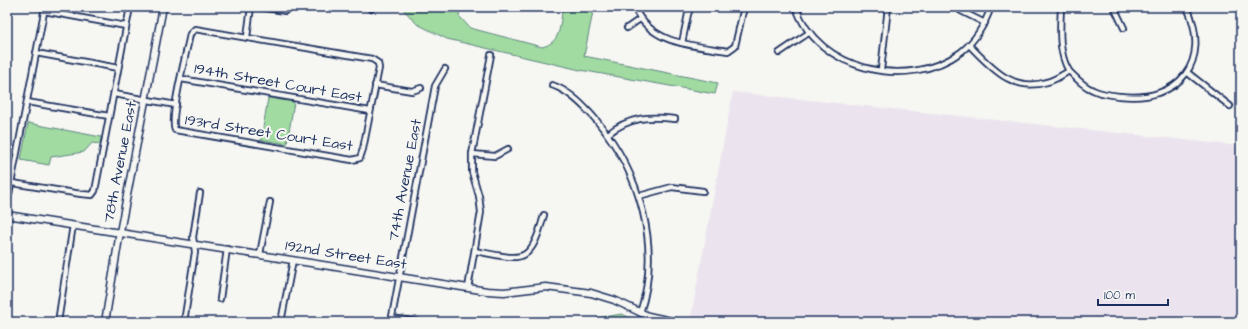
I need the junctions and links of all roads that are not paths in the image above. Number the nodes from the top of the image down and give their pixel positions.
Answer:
1 (130, 7) edge
2 (163, 7) edge
3 (251, 7) edge
4 (259, 7) edge
5 (634, 7) edge
6 (691, 7) edge
7 (744, 7) edge
8 (796, 7) edge
9 (888, 7) edge
10 (991, 7) edge
11 (1061, 7) edge
12 (1114, 7) edge
13 (1187, 7) edge
14 (45, 9) edge
15 (285, 9) edge
16 (961, 11) dead end
17 (640, 19) junction
18 (985, 23) junction
19 (126, 26) junction
20 (627, 28) dead end
21 (1124, 28) dead end
22 (810, 32) junction
23 (247, 37) junction
24 (682, 43) junction
25 (969, 44) junction
26 (36, 53) junction
27 (779, 53) dead end
28 (491, 55) dead end
29 (118, 68) junction
30 (445, 69) dead end
31 (881, 70) junction
32 (1069, 71) junction
33 (1188, 73) junction
34 (181, 78) junction
35 (375, 85) junction
36 (552, 85) dead end
37 (421, 88) dead end
38 (114, 94) junction
39 (146, 99) junction
40 (27, 102) junction
41 (176, 105) junction
42 (1230, 106) dead end
43 (370, 111) junction
44 (109, 116) junction
45 (675, 119) dead end
46 (608, 134) junction
47 (508, 149) dead end
48 (472, 154) junction
49 (12, 183) junction
50 (703, 190) dead end
51 (200, 192) dead end
52 (9, 194) dead end
53 (640, 196) junction
54 (270, 202) dead end
55 (7, 215) edge
56 (544, 215) dead end
57 (73, 225) junction
58 (120, 232) junction
59 (194, 244) junction
60 (227, 250) junction
61 (475, 251) junction
62 (260, 254) junction
63 (293, 260) junction
64 (398, 277) junction
65 (468, 288) junction
66 (220, 299) dead end
67 (640, 313) junction
68 (392, 320) edge
69 (58, 322) edge
70 (105, 322) edge
71 (184, 322) edge
72 (281, 322) edge
73 (419, 322) edge
74 (676, 322) edge

1 - 19 street
2 - 39 street, 78th Avenue East
3 - 23 street
4 - 15 street
5 - 17 street
6 - 24 street
7 - 24 street
8 - 22 street
9 - 31 street
10 - 18 street
11 - 32 street
12 - 21 street
13 - 33 street
14 - 19 street
14 - 26 street
16 - 18 street
17 - 20 street
17 - 24 street
18 - 25 street
19 - 29 street
22 - 27 street
22 - 31 street
23 - 34 street
23 - 35 street
25 - 31 street
25 - 32 street
26 - 29 street
26 - 40 street
28 - 48 street
29 - 38 street
30 - 64 street, 74th Avenue East
32 - 33 street
33 - 42 street
34 - 41 street
34 - 43 street, 194th Street Court East
35 - 37 street
35 - 43 street
36 - 46 street
38 - 39 street
38 - 44 street
39 - 41 street
39 - 58 street, 78th Avenue East
40 - 44 street
40 - 49 street
41 - 43 street, 193rd Street Court East
44 - 49 street
45 - 46 street
46 - 53 street
47 - 48 street
48 - 61 street
49 - 52 street
50 - 53 street
51 - 59 street
53 - 67 street
54 - 62 street
55 - 57 street, 192nd Street East
56 - 61 street
57 - 58 street, 192nd Street East
57 - 69 street
58 - 59 street, 192nd Street East
58 - 70 street, 78th Avenue East
59 - 60 street, 192nd Street East
59 - 71 street
60 - 62 street, 192nd Street East
60 - 66 street
61 - 65 street
62 - 63 street, 192nd Street East
63 - 64 street, 192nd Street East
63 - 72 street
64 - 65 street, 192nd Street East
64 - 68 street, 74th Avenue East
65 - 67 street, 192nd Street East
67 - 74 street, 192nd Street East
68 - 73 street

